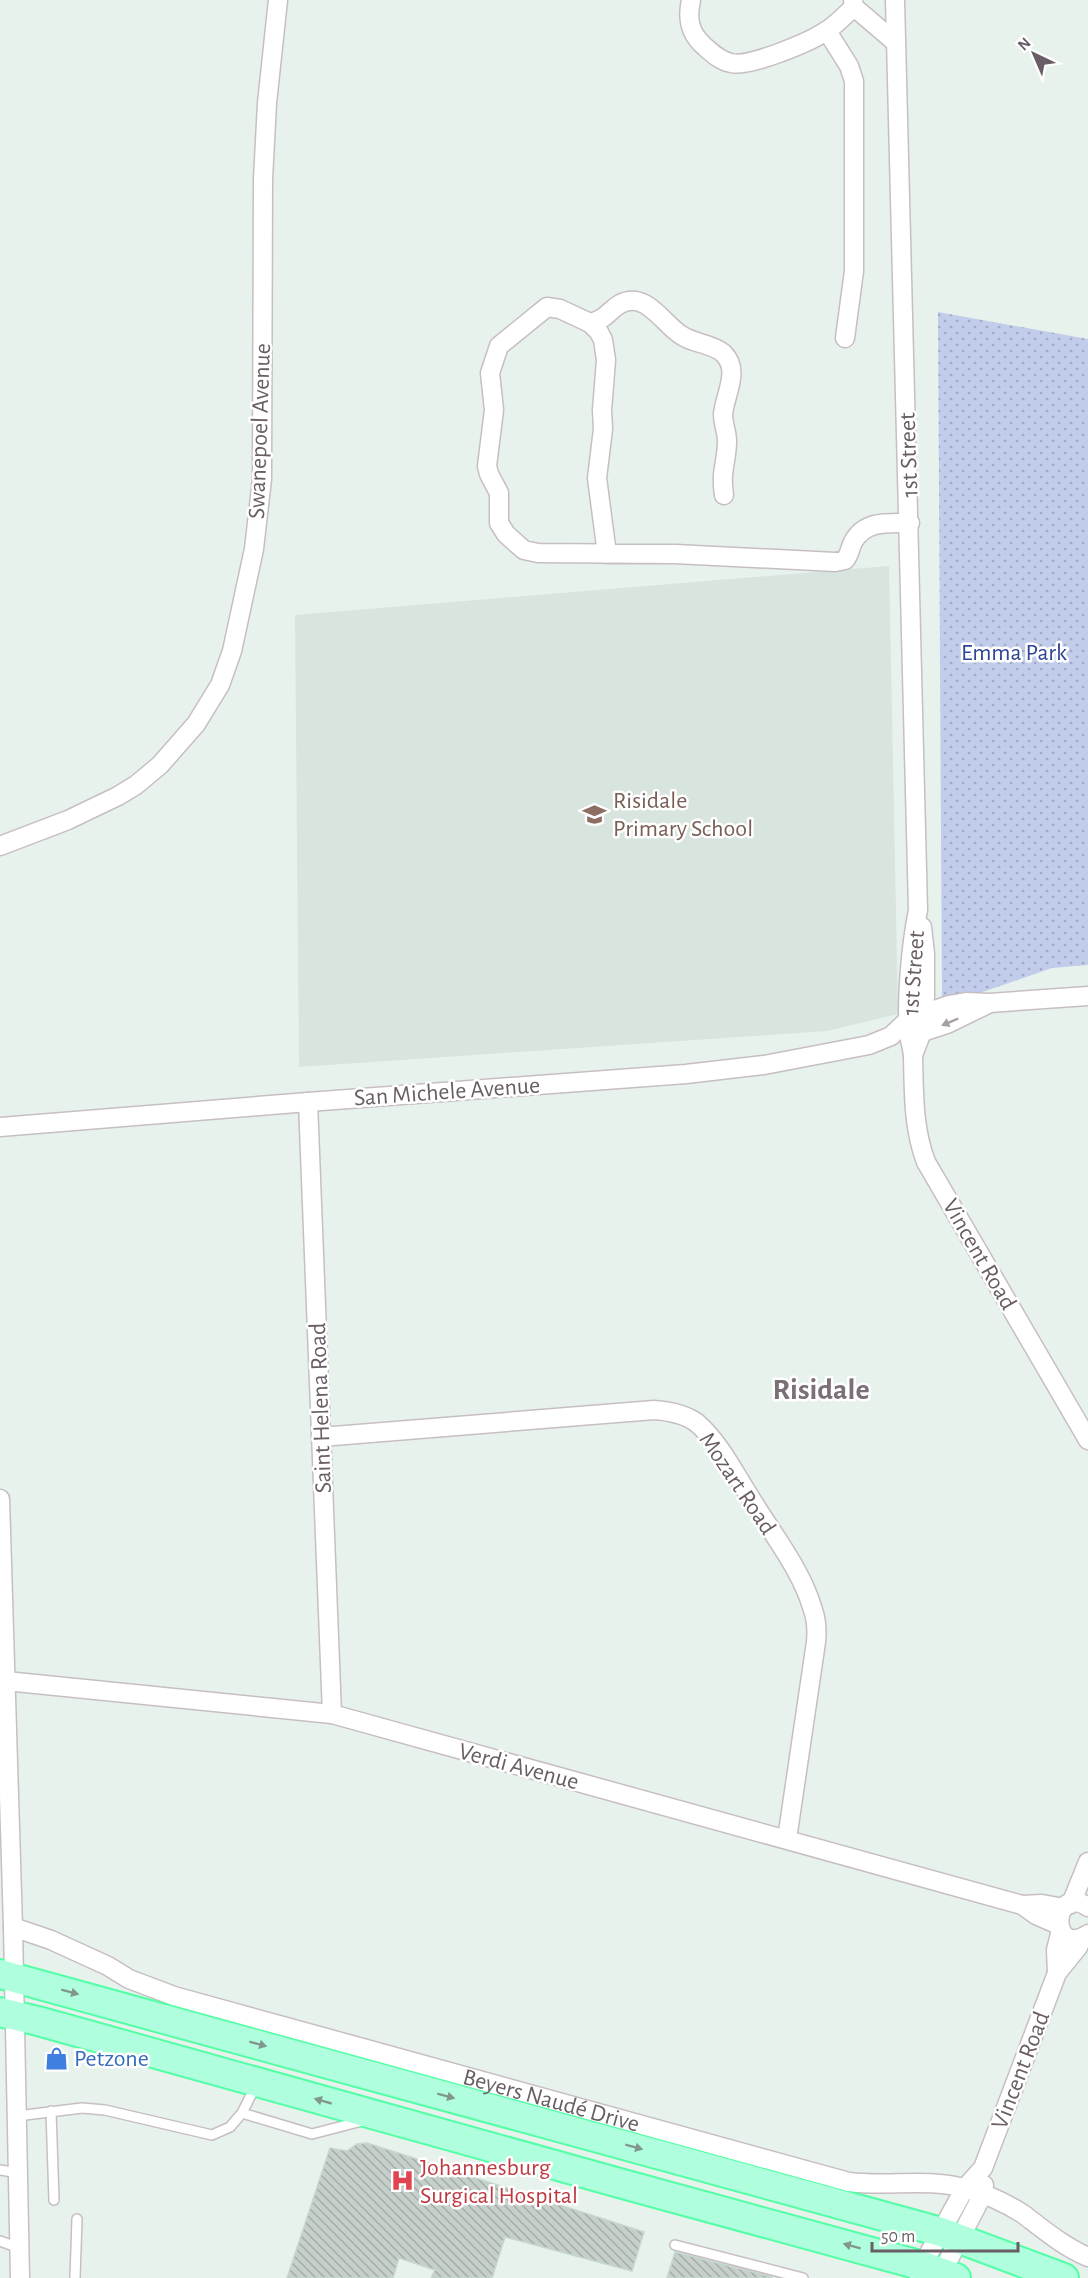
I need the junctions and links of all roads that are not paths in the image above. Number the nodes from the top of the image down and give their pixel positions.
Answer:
1 (278, 0) edge
2 (691, 0) edge
3 (895, 0) edge
4 (853, 4) edge
5 (827, 31) junction
6 (895, 42) junction
7 (590, 323) junction
8 (845, 338) dead end
9 (724, 495) dead end
10 (910, 523) junction
11 (607, 554) junction
12 (0, 846) edge
13 (1088, 996) edge
14 (916, 1025) junction
15 (308, 1102) junction
16 (0, 1127) edge
17 (321, 1437) junction
18 (1088, 1440) edge
19 (0, 1499) edge
20 (6, 1681) junction
21 (332, 1714) junction
22 (4, 1815) edge
23 (787, 1839) junction
24 (1088, 1862) edge
25 (5, 1883) edge
26 (1068, 1915) edge
27 (13, 1927) junction
28 (1085, 1936) edge
29 (1057, 1973) junction
30 (7, 1976) edge
31 (7, 2014) edge
32 (257, 2083) junction
33 (51, 2111) junction
34 (242, 2113) junction
35 (17, 2116) junction
36 (379, 2116) junction
37 (982, 2168) junction
38 (0, 2170) edge
39 (19, 2173) junction
40 (965, 2188) junction
41 (983, 2194) junction
42 (54, 2200) dead end
43 (77, 2219) dead end
44 (950, 2235) junction
45 (0, 2241) edge
46 (675, 2245) dead end
47 (19, 2248) junction
48 (1088, 2258) edge
49 (935, 2274) edge
50 (20, 2278) edge
51 (75, 2278) edge
52 (803, 2278) edge
53 (1064, 2278) edge

1 - 12 street, Swanepoel Avenue
2 - 5 street
3 - 6 street, 1st Street
4 - 5 street
4 - 6 street
5 - 8 street
6 - 10 street, 1st Street
7 - 9 street
7 - 11 street
7 - 11 street
10 - 11 street
10 - 14 street, 1st Street
13 - 14 street, San Michele Avenue
14 - 15 street, San Michele Avenue
14 - 18 street, Vincent Road
15 - 16 street, San Michele Avenue
15 - 17 street, Saint Helena Road
17 - 21 street, Saint Helena Road
17 - 23 street, Mozart Road
19 - 20 street
20 - 21 street, Verdi Avenue
20 - 22 street
21 - 23 street, Verdi Avenue
22 - 25 street
23 - 26 street, Verdi Avenue
24 - 26 street, Vincent Road
25 - 27 street
26 - 28 street, Verdi Avenue
26 - 29 street, Vincent Road
27 - 30 street
27 - 40 street, Beyers Naudé Drive
28 - 29 street, Vincent Road
29 - 37 street, Vincent Road
30 - 31 street
30 -> 44 main road, Beyers Naudé Drive
31 - 32 main road
31 - 35 street
32 - 34 lane
36 -> 32 main road
33 - 34 lane
33 - 35 lane
33 - 42 lane
34 - 36 lane
35 - 39 street
49 -> 36 main road
37 - 40 street, Vincent Road
37 - 41 street, Vincent Road
38 - 39 lane
39 - 47 street
40 - 41 street, Beyers Naudé Drive
40 - 44 street, Vincent Road
41 - 44 street, Vincent Road
41 - 48 street, Beyers Naudé Drive
43 - 51 lane
44 - 49 street, Vincent Road
44 - 53 main road, Beyers Naudé Drive
45 - 47 lane
46 - 52 lane
47 - 50 street

